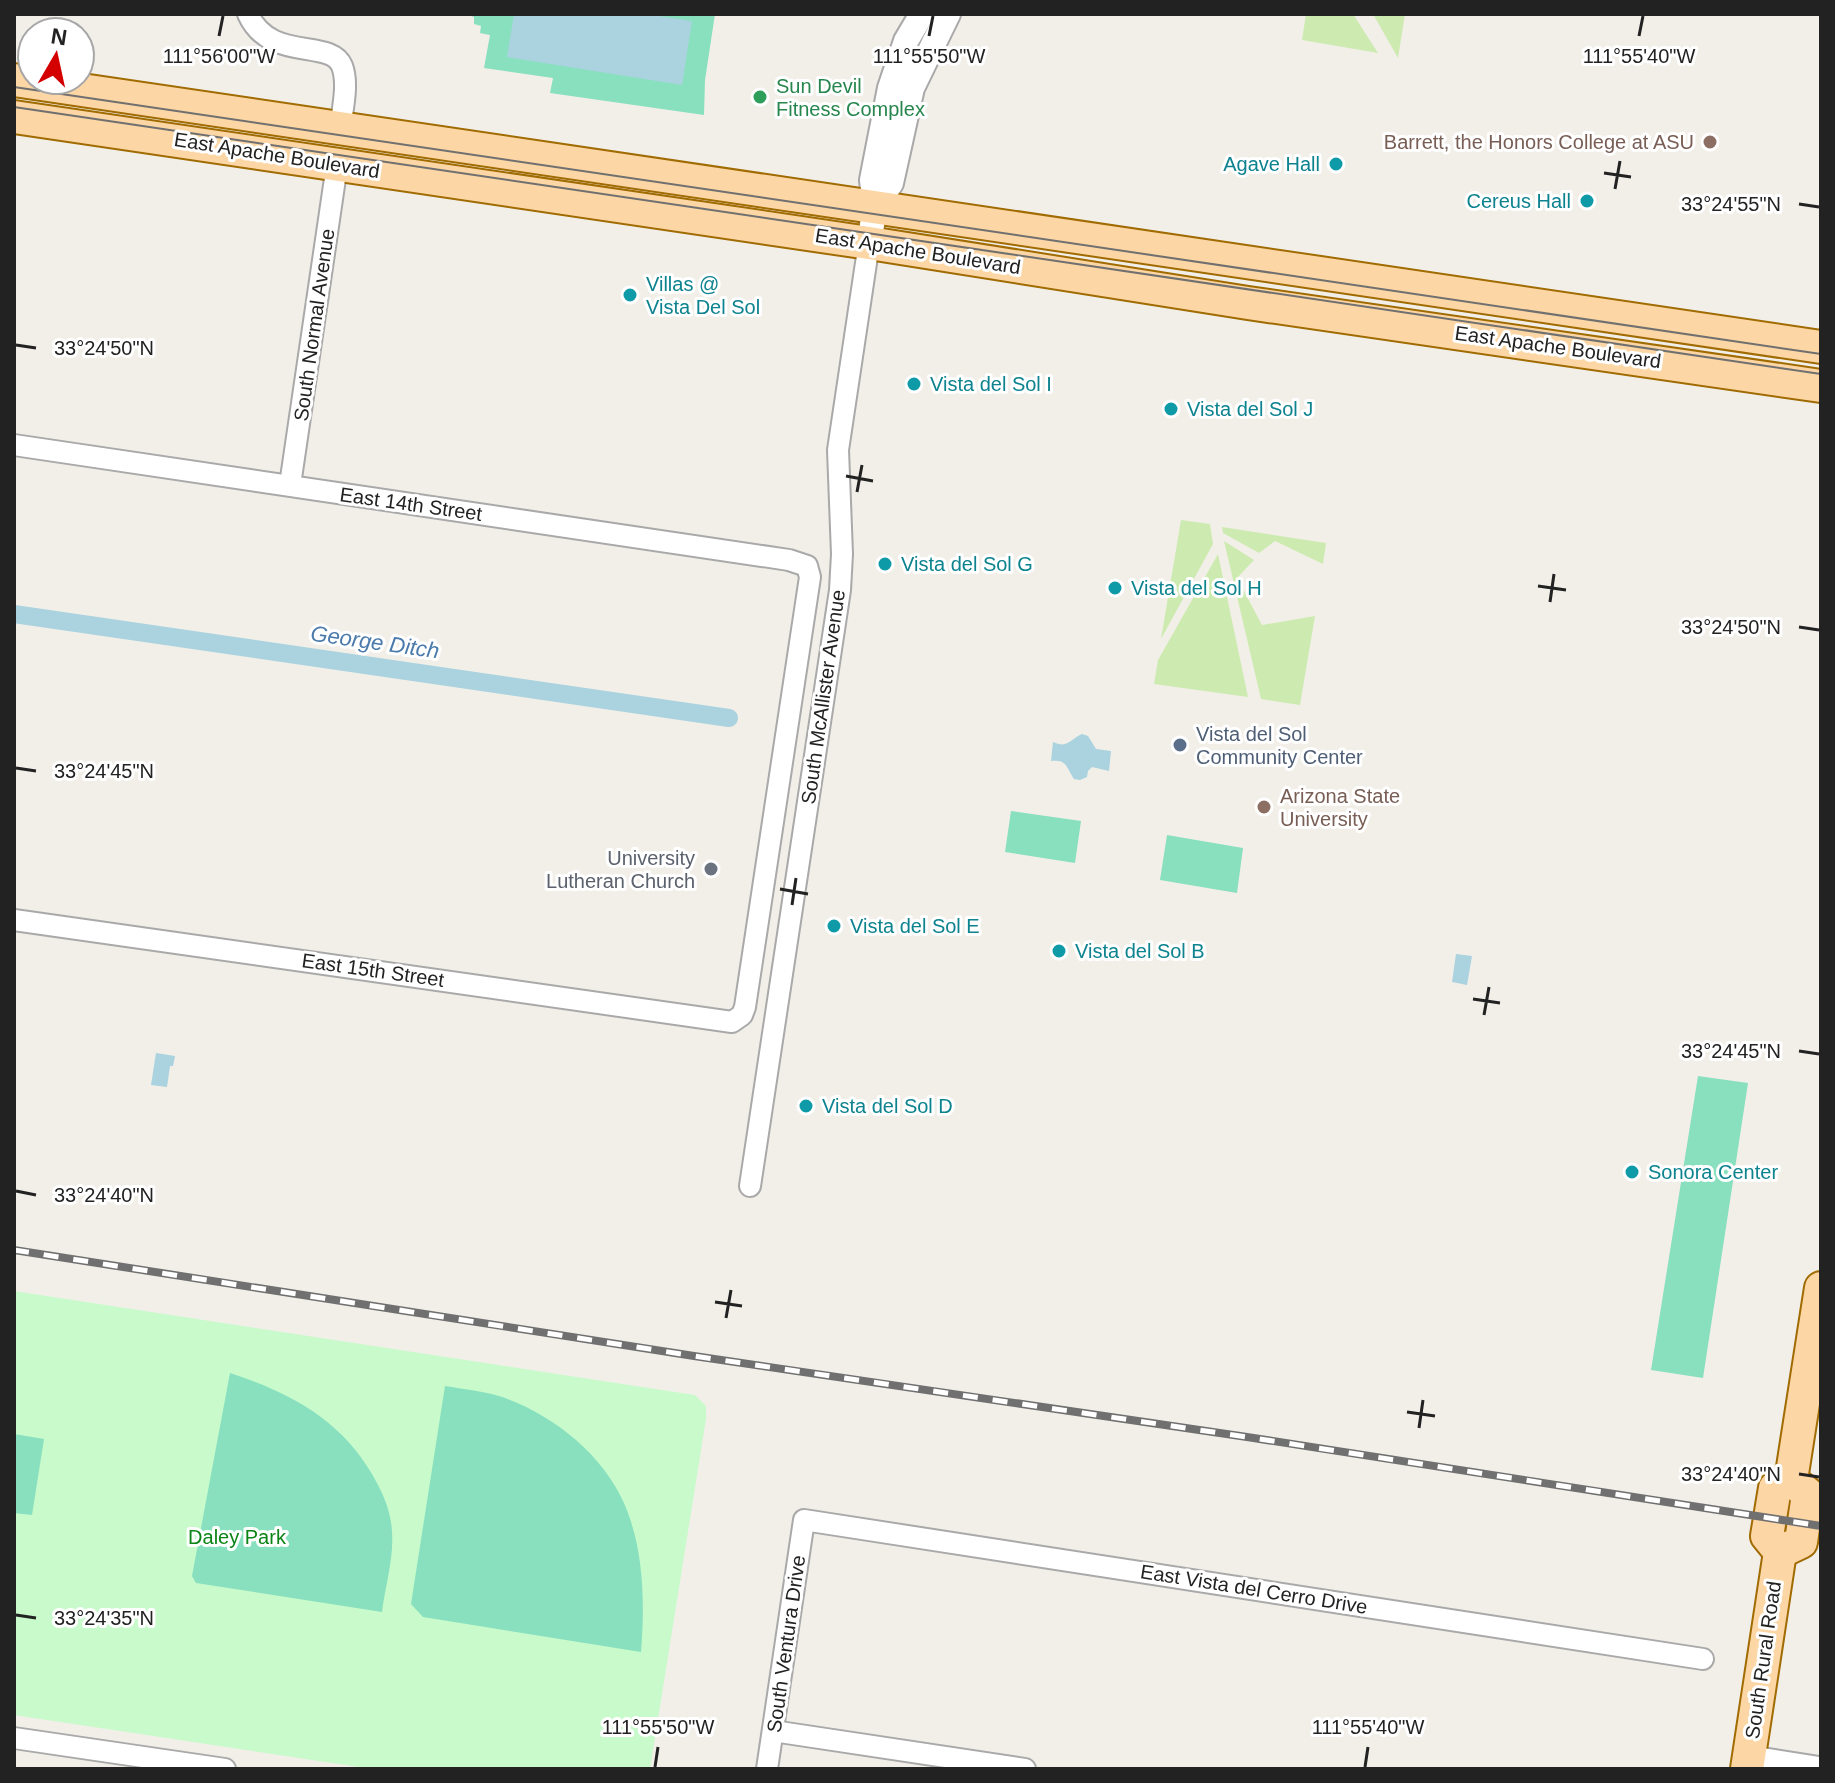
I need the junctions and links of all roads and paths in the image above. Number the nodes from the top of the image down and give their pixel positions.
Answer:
1 (248, 14) edge
2 (922, 14) edge
3 (948, 14) edge
4 (14, 80) edge
5 (14, 117) edge
6 (105, 129) junction
7 (340, 129) junction
8 (486, 150) junction
9 (337, 165) junction
10 (875, 207) junction
11 (869, 243) junction
12 (1821, 347) edge
13 (1821, 386) edge
14 (14, 445) edge
15 (290, 485) junction
16 (807, 566) joint
17 (14, 920) edge
18 (732, 1022) joint
19 (750, 1186) dead end
20 (1821, 1288) edge
21 (804, 1520) joint
22 (1703, 1659) dead end
23 (773, 1731) junction
24 (14, 1738) edge
25 (1748, 1763) edge
26 (989, 1766) edge
27 (225, 1769) edge
28 (767, 1769) edge
29 (1025, 1769) edge
30 (1819, 1769) edge

1 - 7 street
2 - 10 street, South McAllister Avenue
3 - 10 street, South McAllister Avenue
4 - 7 main road, East Apache Boulevard
5 - 6 main road, East Apache Boulevard
6 - 7 main road
6 - 9 main road, East Apache Boulevard
7 - 8 main road, East Apache Boulevard
8 - 9 main road
8 - 10 main road, East Apache Boulevard
9 - 11 main road, East Apache Boulevard
9 - 15 street, South Normal Avenue
10 - 11 street, South McAllister Avenue
10 - 12 main road, East Apache Boulevard
11 - 13 main road, East Apache Boulevard
11 - 19 street, South McAllister Avenue
14 - 15 street, East 14th Street
15 - 16 street, East 14th Street
16 - 18 street, South McAllister Avenue
17 - 18 street, East 15th Street
20 - 25 main road, South Rural Road
21 - 22 street, East Vista del Cerro Drive
21 - 23 street, South Ventura Drive
23 - 26 street
23 - 28 street, South Ventura Drive
24 - 27 street
25 - 30 street
26 - 29 street

